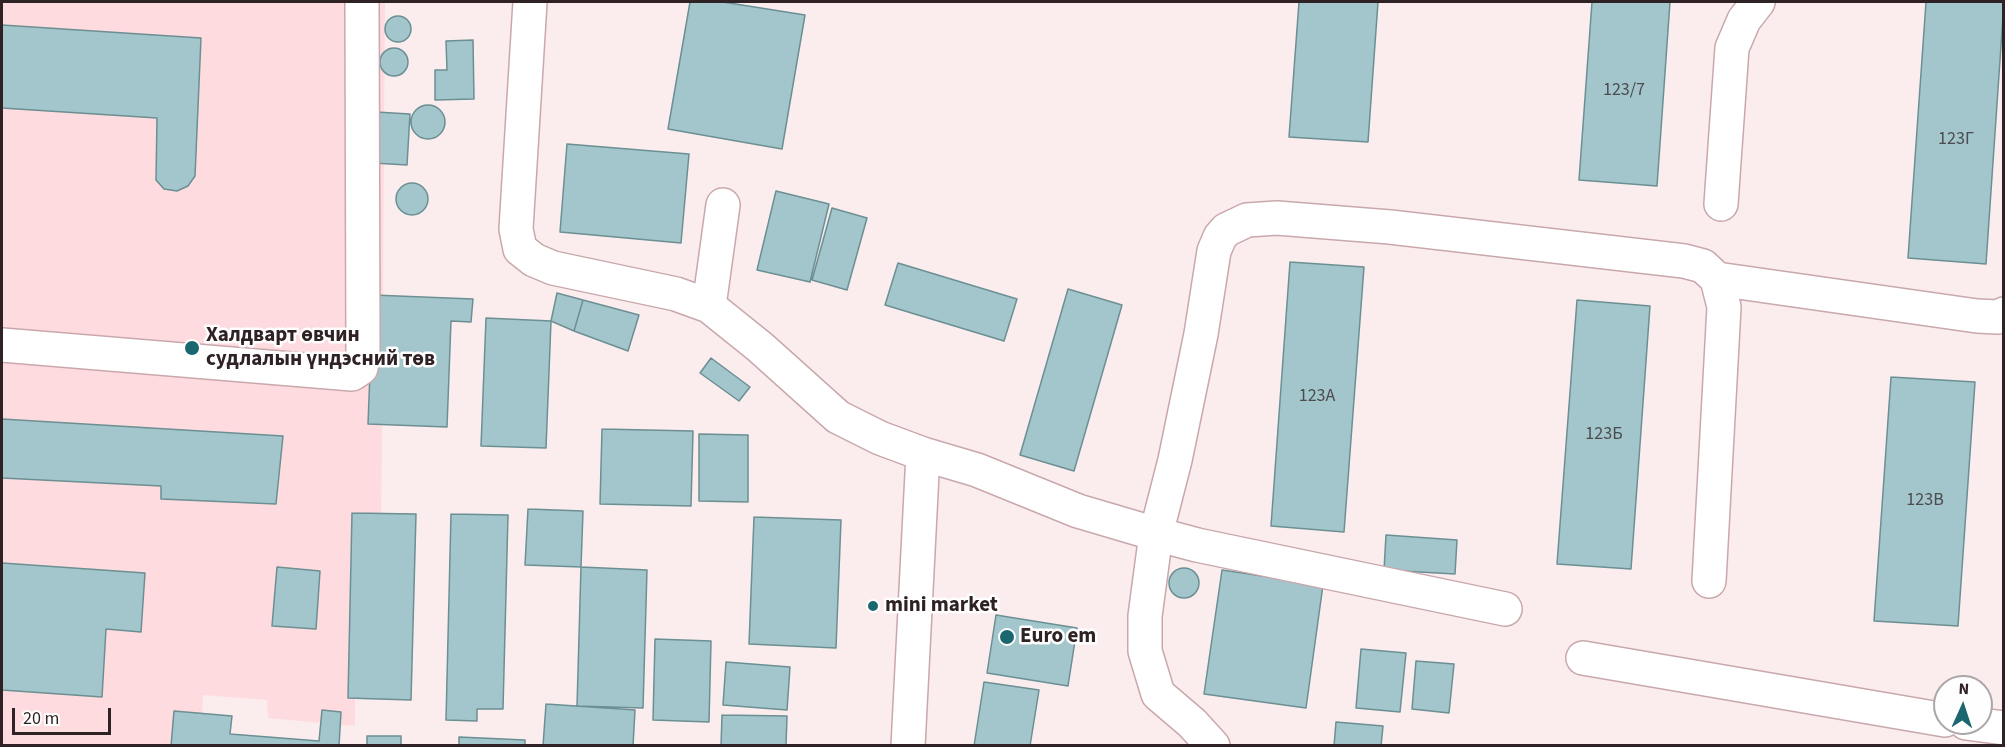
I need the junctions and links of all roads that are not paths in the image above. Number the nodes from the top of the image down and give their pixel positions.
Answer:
1 (362, 2) edge
2 (530, 2) edge
3 (1758, 2) edge
4 (1721, 204) dead end
5 (723, 205) dead end
6 (1717, 279) junction
7 (709, 306) junction
8 (2004, 314) edge
9 (2, 345) edge
10 (923, 454) junction
11 (1156, 534) junction
12 (1709, 581) dead end
13 (1505, 609) dead end
14 (1583, 658) dead end
15 (1933, 718) edge
16 (908, 746) edge
17 (1214, 746) edge

1 - 9 street
2 - 7 street
3 - 4 street
5 - 7 street
6 - 8 street
6 - 11 street
6 - 12 street
7 - 10 street
10 - 11 street
10 - 16 street
11 - 13 street
11 - 17 street
14 - 15 street

